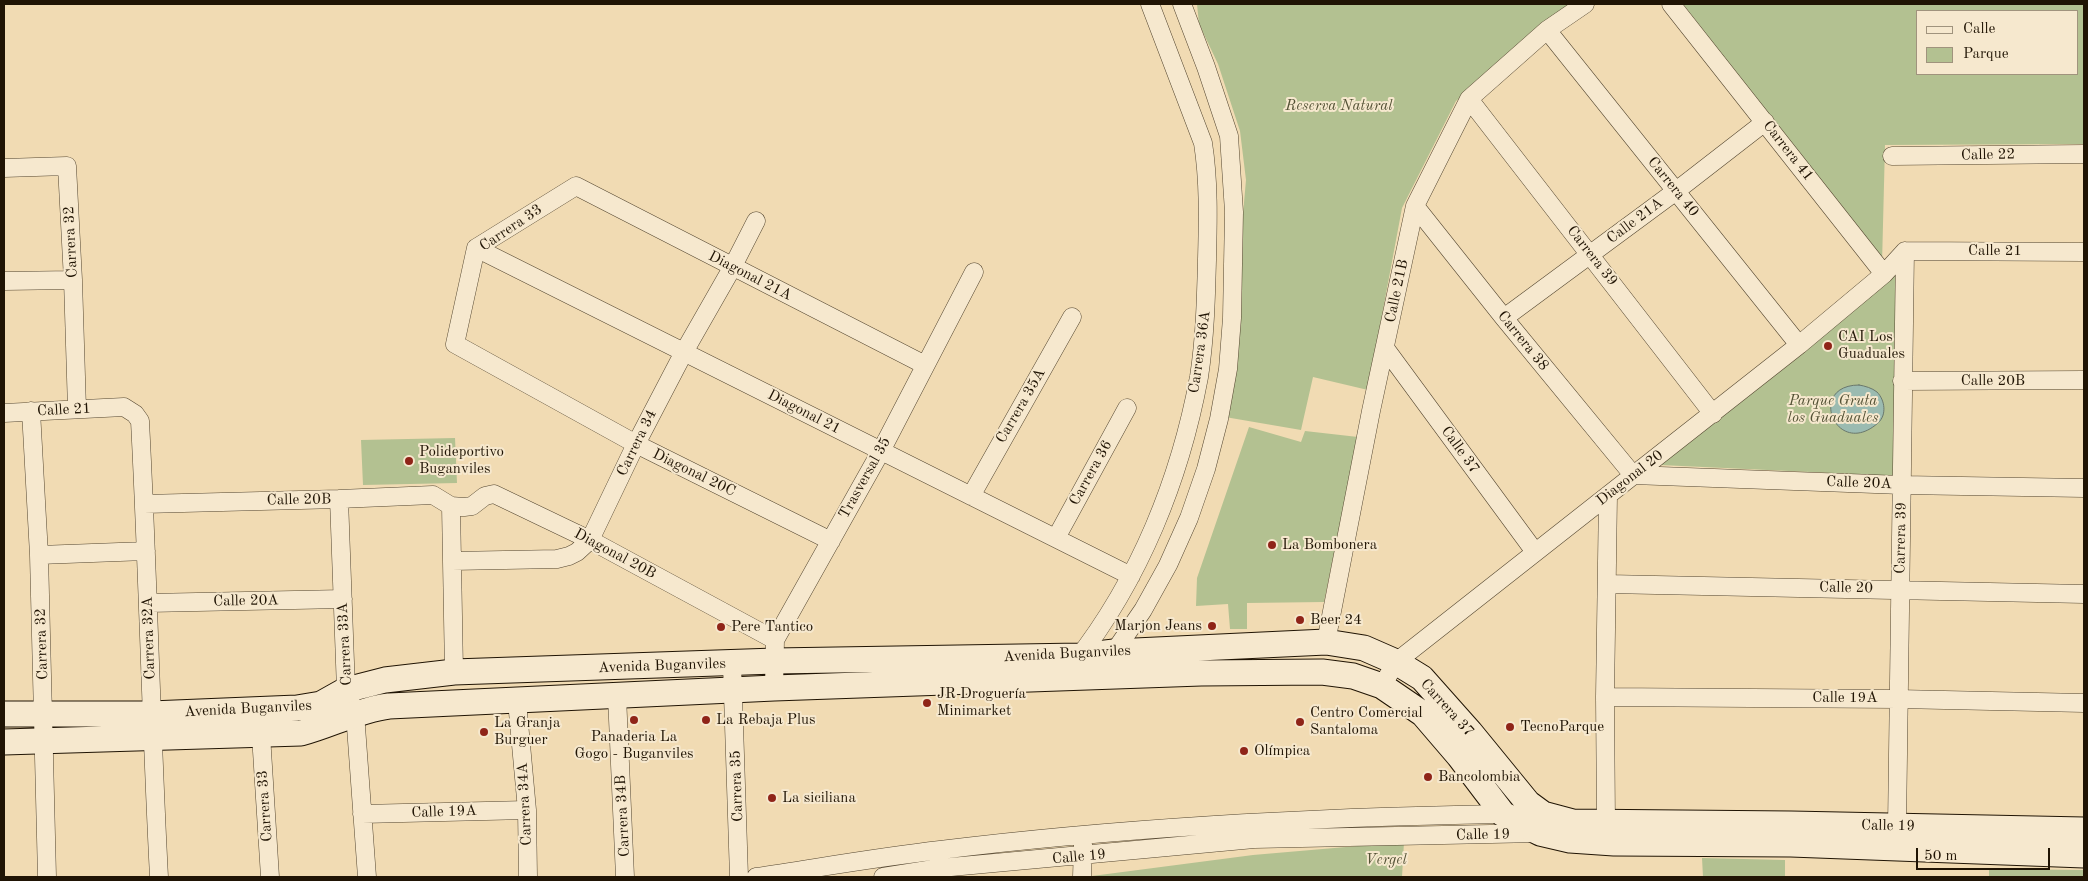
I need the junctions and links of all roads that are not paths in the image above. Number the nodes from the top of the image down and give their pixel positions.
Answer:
1 (1150, 4) edge
2 (1182, 4) edge
3 (1585, 4) edge
4 (1671, 4) edge
5 (1547, 30) junction
6 (1469, 99) junction
7 (1765, 122) junction
8 (2084, 154) edge
9 (1892, 156) dead end
10 (4, 168) edge
11 (576, 186) joint
12 (1676, 191) junction
13 (1415, 206) junction
14 (756, 221) dead end
15 (476, 248) junction
16 (1905, 250) junction
17 (2084, 252) edge
18 (1591, 254) junction
19 (732, 268) junction
20 (974, 272) dead end
21 (1884, 274) junction
22 (73, 280) junction
23 (4, 281) edge
24 (1072, 316) dead end
25 (1504, 318) junction
26 (455, 344) joint
27 (1800, 345) junction
28 (1385, 348) junction
29 (684, 352) junction
30 (925, 365) junction
31 (2084, 380) edge
32 (1902, 381) junction
33 (124, 407) joint
34 (1127, 408) dead end
35 (77, 409) junction
36 (31, 412) junction
37 (4, 413) edge
38 (1713, 414) junction
39 (636, 444) junction
40 (881, 450) junction
41 (1633, 474) junction
42 (1902, 485) junction
43 (2084, 488) edge
44 (1608, 495) junction
45 (971, 496) junction
46 (339, 499) junction
47 (144, 504) junction
48 (451, 506) junction
49 (1056, 538) junction
50 (590, 540) junction
51 (831, 541) junction
52 (146, 551) junction
53 (1535, 552) junction
54 (39, 555) junction
55 (452, 561) junction
56 (1131, 576) junction
57 (1608, 584) junction
58 (1901, 589) junction
59 (2084, 594) edge
60 (343, 599) junction
61 (148, 603) junction
62 (1326, 642) junction
63 (775, 651) junction
64 (1114, 652) junction
65 (1080, 656) junction
66 (1396, 662) junction
67 (732, 664) junction
68 (454, 672) junction
69 (1322, 672) joint
70 (1094, 677) junction
71 (1062, 679) junction
72 (1382, 686) junction
73 (774, 688) junction
74 (734, 689) junction
75 (346, 690) junction
76 (617, 696) junction
77 (1605, 697) junction
78 (1898, 699) junction
79 (517, 701) junction
80 (2084, 703) edge
81 (355, 713) junction
82 (4, 714) edge
83 (44, 714) junction
84 (152, 725) junction
85 (261, 735) junction
86 (4, 742) edge
87 (44, 742) junction
88 (527, 810) junction
89 (362, 814) junction
90 (1503, 814) junction
91 (1542, 824) junction
92 (1606, 824) junction
93 (1897, 826) junction
94 (2084, 830) edge
95 (1083, 834) junction
96 (2084, 855) edge
97 (1083, 856) junction
98 (47, 877) edge
99 (159, 877) edge
100 (270, 877) edge
101 (367, 877) edge
102 (528, 877) edge
103 (626, 877) edge
104 (739, 877) edge
105 (756, 877) edge
106 (883, 877) edge
107 (1082, 877) edge

1 - 56 street, Carrera 36A
2 - 64 street, Carrera 36A
3 - 5 street, Calle 21B
4 - 7 street, Carrera 41
5 - 6 street, Calle 21B
5 - 12 street, Carrera 40
6 - 13 street, Calle 21B
6 - 18 street, Carrera 39
7 - 12 street, Calle 21A
7 - 21 street, Carrera 41
8 - 9 street, Calle 22
10 - 22 street, Carrera 32
11 - 15 street, Carrera 33
11 - 19 street, Diagonal 21A
12 - 18 street, Calle 21A
12 - 27 street, Carrera 40
13 - 25 street, Carrera 38
13 - 28 street, Calle 21B
14 - 19 street, Carrera 34
15 - 26 street, Carrera 33
15 - 29 street, Diagonal 21
16 - 17 street, Calle 21
16 - 21 street
16 - 32 street, Carrera 39
18 - 25 street, Calle 21A
18 - 38 street, Carrera 39
19 - 29 street, Carrera 34
19 - 30 street, Diagonal 21A
20 - 30 street, Trasversal 35
21 - 27 street, Diagonal 20
22 - 23 street
22 - 35 street, Carrera 32
24 - 45 street, Carrera 35A
25 - 41 street, Carrera 38
26 - 39 street, Diagonal 20C
27 - 38 street, Diagonal 20
28 - 53 street, Calle 37
28 - 62 street, Calle 21B
29 - 39 street, Carrera 34
29 - 40 street, Diagonal 21
30 - 40 street, Trasversal 35
31 - 32 street, Calle 20B
32 - 42 street, Carrera 39
33 - 35 street, Calle 21
33 - 47 street, Carrera 32A
34 - 49 street, Carrera 36
35 - 36 street, Calle 21
36 - 37 street, Calle 21
36 - 54 street, Carrera 32
38 - 41 street, Diagonal 20
39 - 50 street, Carrera 34
39 - 51 street, Diagonal 20C
40 - 45 street, Diagonal 21
40 - 51 street, Trasversal 35
41 - 42 street, Calle 20A
41 - 44 street, Diagonal 20
42 - 43 street, Calle 20A
42 - 58 street, Carrera 39
44 - 53 street, Diagonal 20
44 - 57 street
45 - 49 street, Diagonal 21
46 - 47 street, Calle 20B
46 - 48 street, Calle 20B
46 - 60 street, Carrera 33A
47 - 52 street, Carrera 32A
48 - 50 street, Diagonal 20B
48 - 55 street
49 - 56 street, Diagonal 21
50 - 55 street, Carrera 34
50 - 63 street, Diagonal 20B
51 - 63 street, Trasversal 35
52 - 54 street
52 - 61 street, Carrera 32A
53 - 66 street, Diagonal 20
54 - 83 street, Carrera 32
55 - 68 street
56 - 65 street, Carrera 36A
57 - 58 street, Calle 20
57 - 77 street
58 - 59 street, Calle 20
58 - 78 street, Carrera 39
60 - 61 street, Calle 20A
60 - 75 street, Carrera 33A
61 - 84 street, Carrera 32A
62 - 64 main road, Avenida Buganviles
62 - 66 main road, Carrera 37
63 - 65 main road, Avenida Buganviles
63 - 67 main road, Avenida Buganviles
63 - 73 street, Trasversal 35
64 - 65 main road, Avenida Buganviles
64 - 70 street, Carrera 36A
65 - 71 street, Carrera 36A
66 - 72 street, Diagonal 20
66 - 91 main road, Carrera 37
67 - 68 main road, Avenida Buganviles
67 - 74 street, Carrera 35
68 - 75 main road, Avenida Buganviles
69 - 70 main road, Avenida Buganviles
69 - 72 main road, Carrera 37
70 - 71 main road, Avenida Buganviles
71 - 73 main road, Avenida Buganviles
72 - 90 main road, Carrera 37
73 - 74 main road, Avenida Buganviles
74 - 76 main road, Avenida Buganviles
74 - 104 street, Carrera 35
75 - 81 street, Carrera 33A
75 - 84 main road, Avenida Buganviles
76 - 79 main road, Avenida Buganviles
76 - 103 street, Carrera 34B
77 - 78 street, Calle 19A
77 - 92 street
78 - 80 street, Calle 19A
78 - 93 street, Carrera 39
79 - 81 main road, Avenida Buganviles
79 - 88 street, Carrera 34A
81 - 85 main road, Avenida Buganviles
81 - 89 street, Carrera 33A
82 - 83 main road, Avenida Buganviles
83 - 84 main road, Avenida Buganviles
83 - 87 street, Carrera 32
84 - 85 main road, Avenida Buganviles
84 - 87 main road, Avenida Buganviles
84 - 99 street, Carrera 32A
85 - 100 street, Carrera 33
86 - 87 main road, Avenida Buganviles
87 - 98 street, Carrera 32
88 - 89 street, Calle 19A
88 - 102 street, Carrera 34A
89 - 101 street, Carrera 33A
90 - 91 main road, Carrera 37
90 - 95 street, Calle 19
91 - 92 main road, Calle 19
91 - 96 main road, Calle 19
91 - 97 street, Calle 19
92 - 93 main road, Calle 19
93 - 94 main road, Calle 19
95 - 97 street
95 - 105 street, Calle 19
97 - 106 street, Calle 19
97 - 107 street

